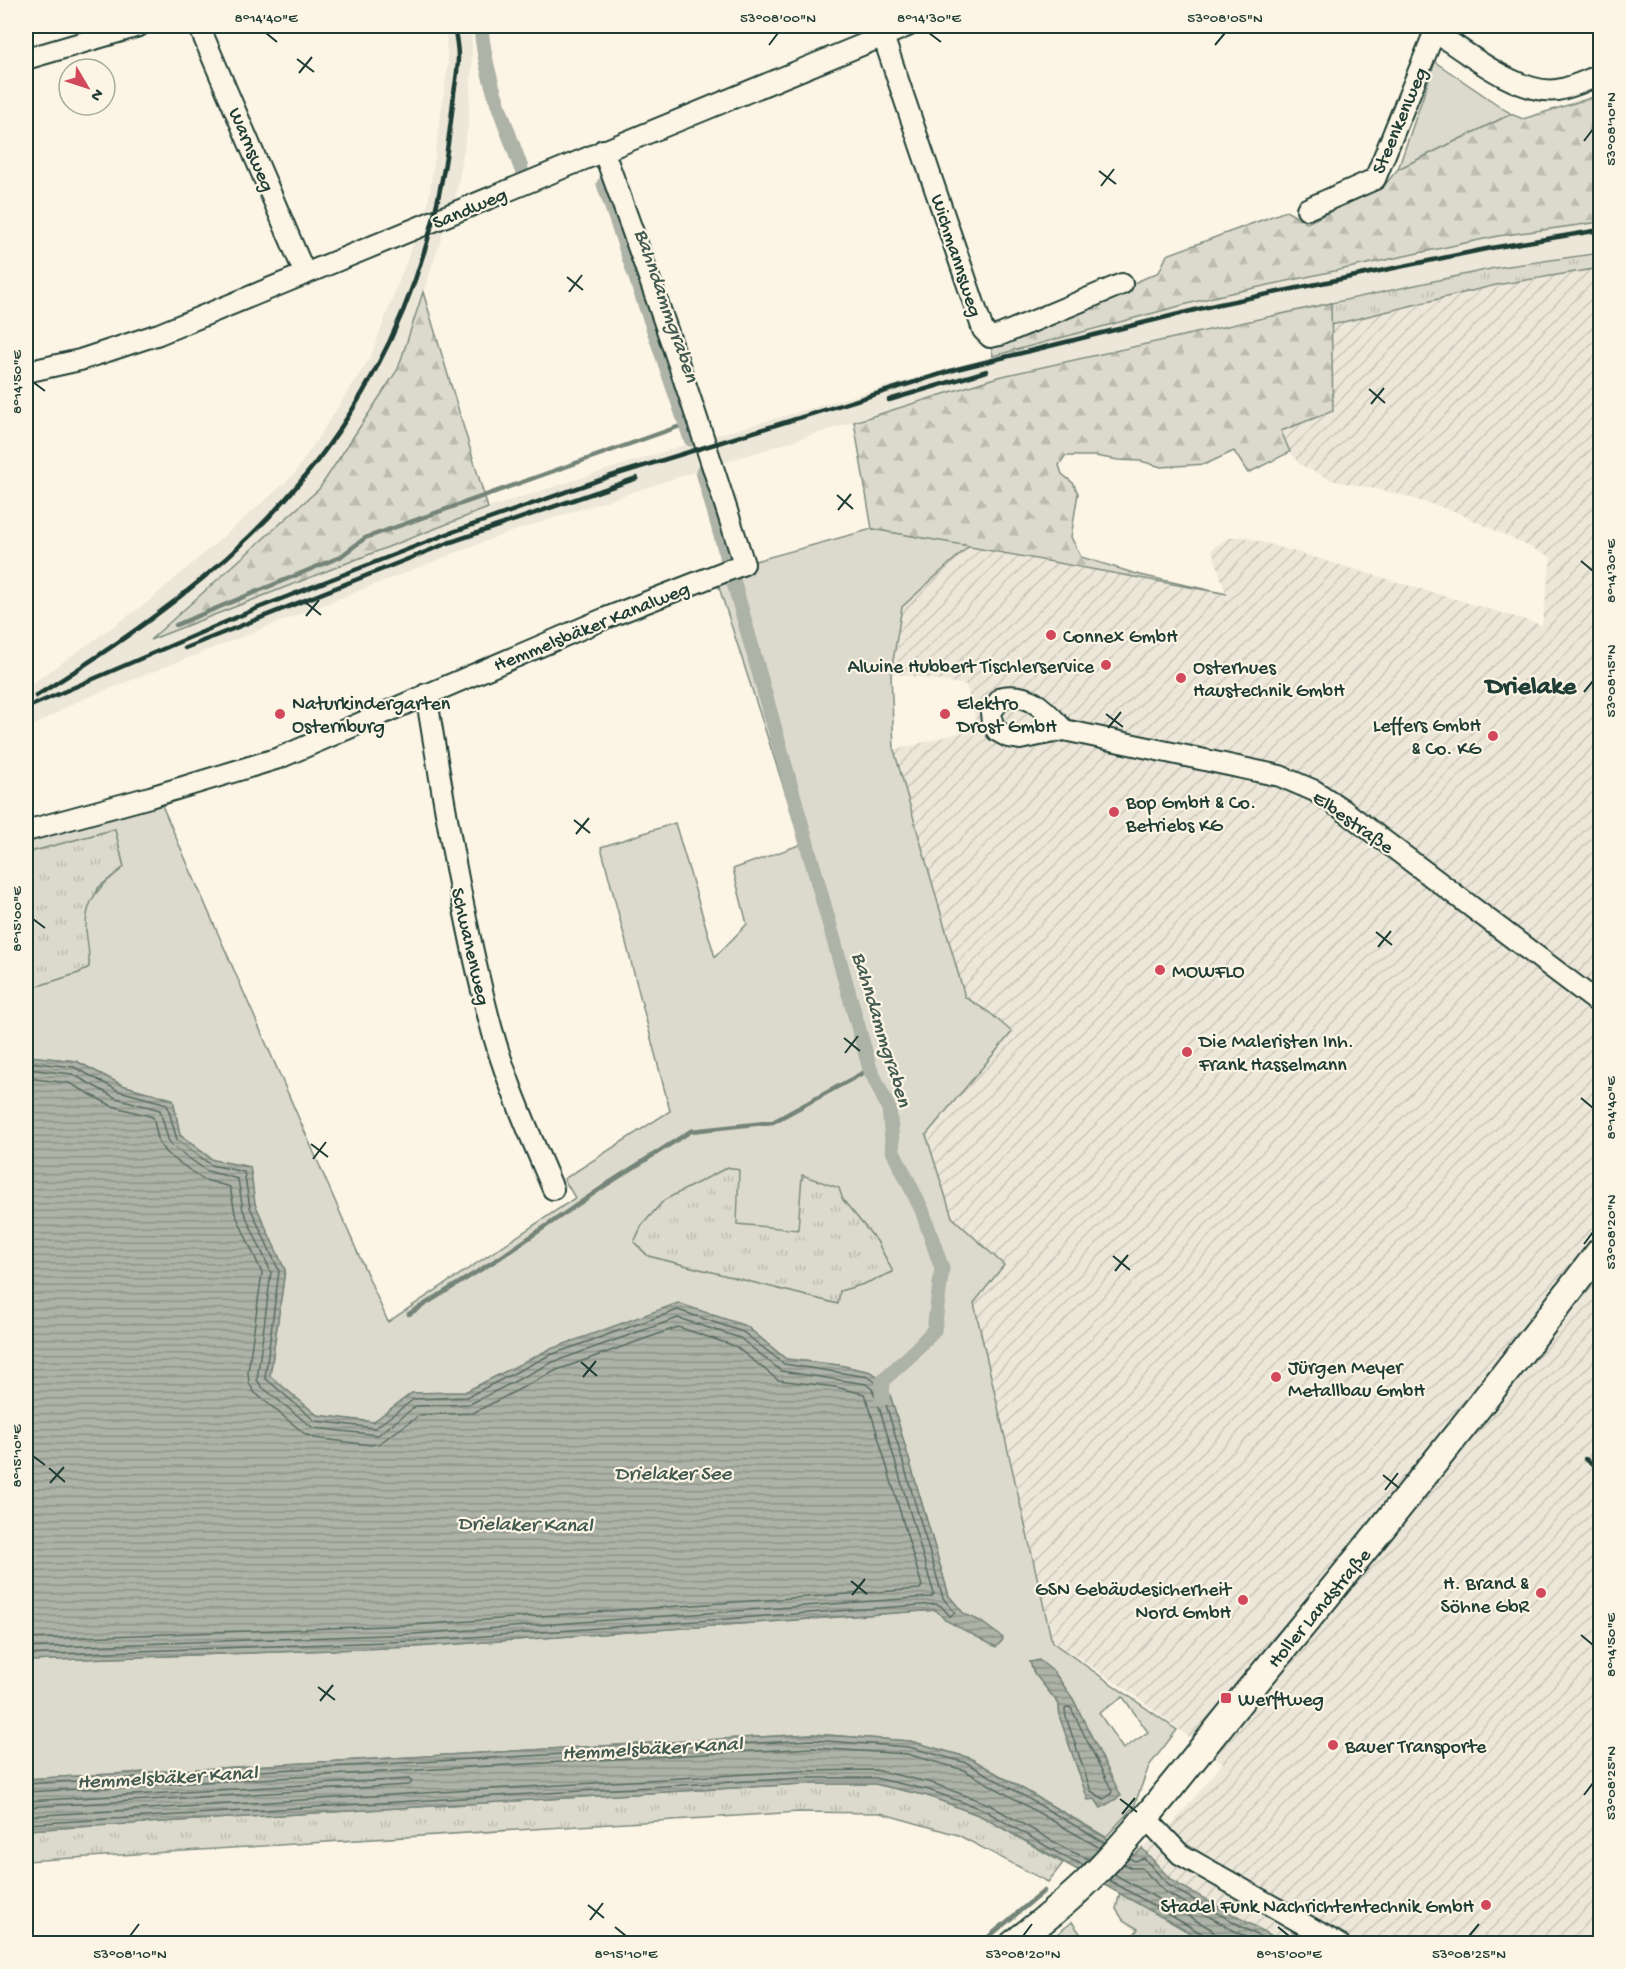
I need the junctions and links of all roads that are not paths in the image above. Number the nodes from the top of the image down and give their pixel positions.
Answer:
1 (139, 26) edge
2 (199, 26) edge
3 (908, 26) edge
4 (1436, 29) edge
5 (883, 36) junction
6 (26, 59) edge
7 (1596, 74) edge
8 (603, 150) junction
9 (1307, 209) dead end
10 (305, 274) junction
11 (1122, 284) dead end
12 (26, 372) edge
13 (426, 694) junction
14 (1064, 730) dead end
15 (26, 831) edge
16 (1600, 1004) edge
17 (553, 1189) dead end
18 (1600, 1251) edge
19 (1146, 1818) junction
20 (1013, 1944) edge
21 (1339, 1944) edge

1 - 6 street
2 - 10 street, Warnsweg
3 - 5 street, Sandweg
4 - 7 street
4 - 9 street, Steenkenweg
5 - 8 street, Sandweg
5 - 11 street, Wichmannsweg
8 - 10 street, Sandweg
8 - 13 street, Hemmelsbäker Kanalweg
10 - 12 street, Sandweg
13 - 15 street, Hemmelsbäker Kanalweg
13 - 17 street, Schwanenweg
14 - 16 street, Elbestraße
18 - 19 main road, Holler Landstraße
19 - 20 main road, Holler Landstraße
19 - 21 street

